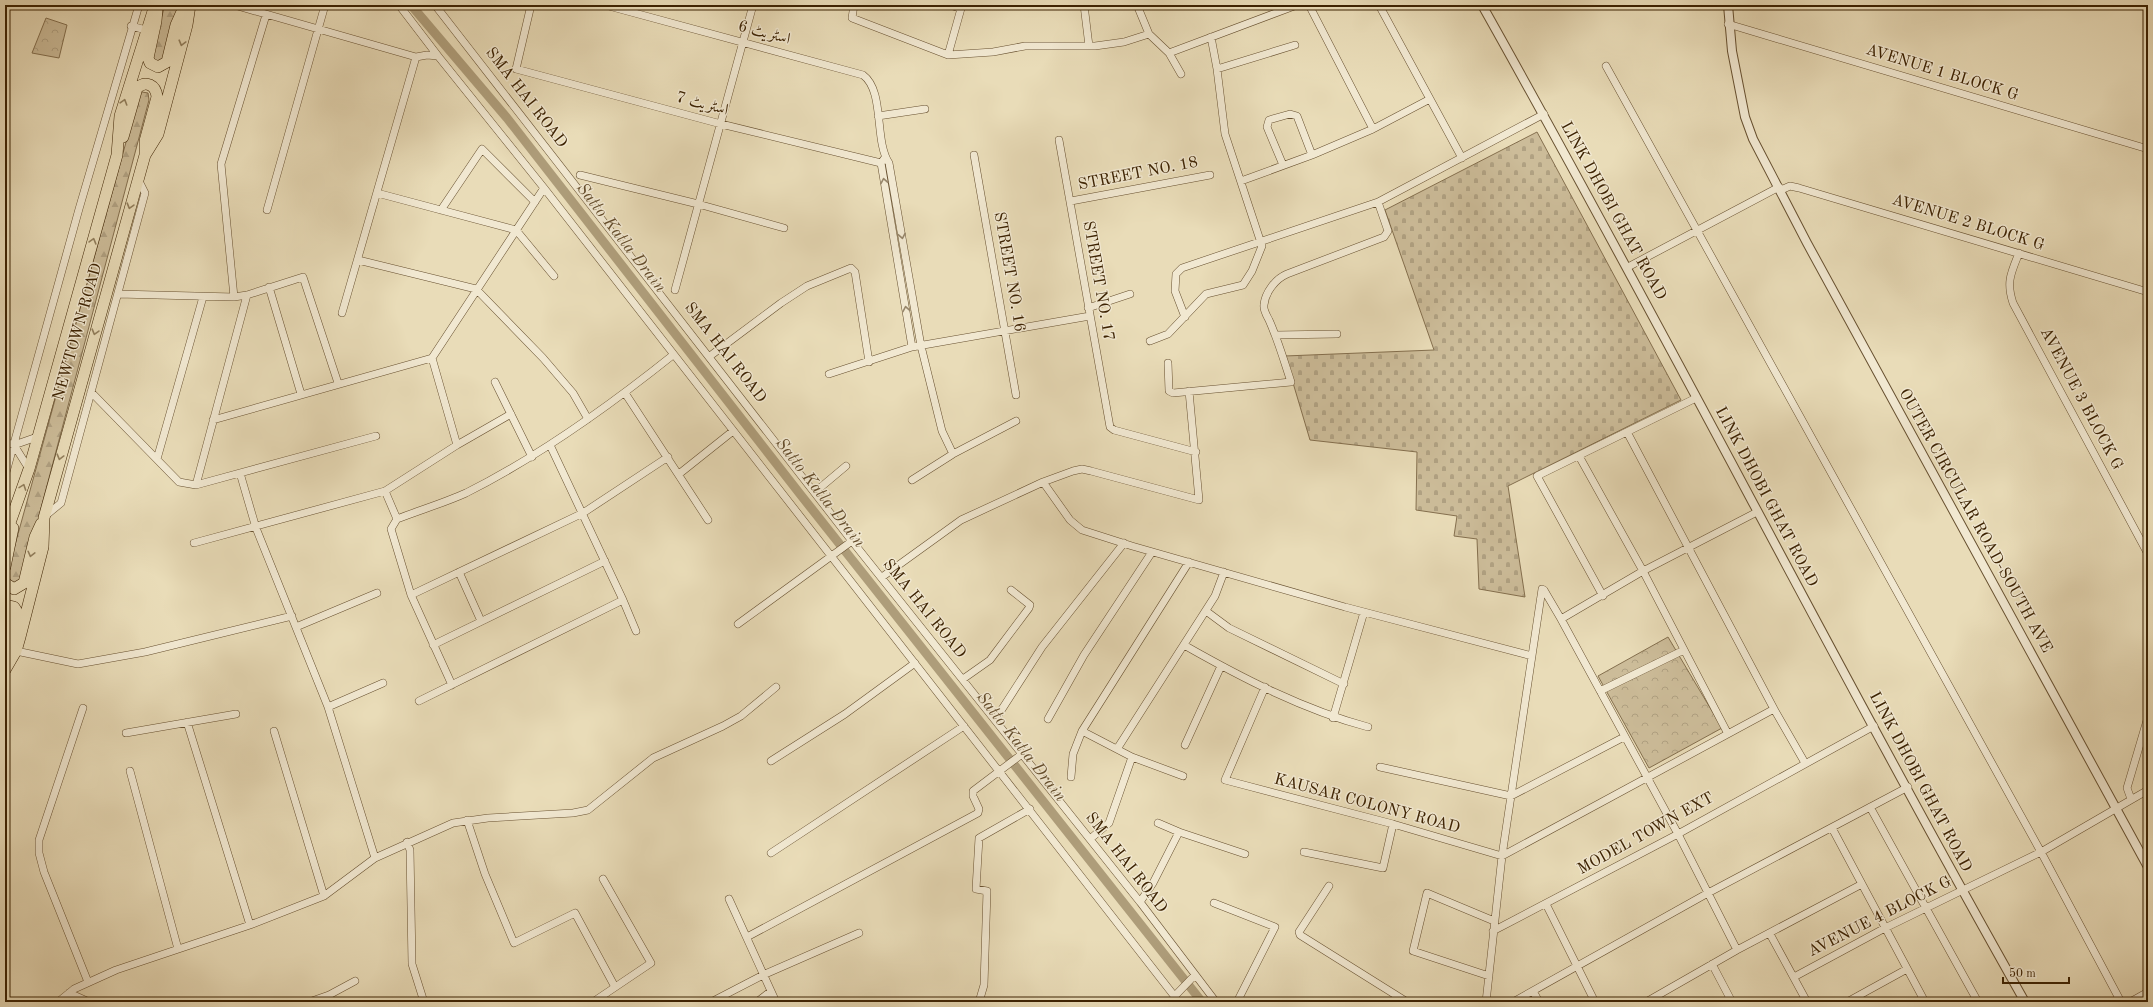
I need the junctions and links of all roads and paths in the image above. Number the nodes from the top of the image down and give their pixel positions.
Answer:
1 (139, 5) edge
2 (156, 5) edge
3 (185, 5) edge
4 (190, 5) edge
5 (234, 5) edge
6 (325, 5) edge
7 (399, 5) edge
8 (435, 5) edge
9 (531, 5) edge
10 (605, 5) edge
11 (752, 5) edge
12 (854, 5) edge
13 (950, 5) edge
14 (973, 5) edge
15 (1001, 5) edge
16 (1084, 5) edge
17 (1137, 5) edge
18 (1297, 5) edge
19 (1309, 5) edge
20 (1379, 5) edge
21 (1482, 5) edge
22 (1728, 5) edge
23 (961, 6) edge
24 (266, 15) junction
25 (1728, 24) junction
26 (132, 26) junction
27 (146, 30) junction
28 (319, 31) junction
29 (1149, 34) junction
30 (1211, 37) junction
31 (742, 42) junction
32 (1295, 45) dead end
33 (1089, 46) junction
34 (1169, 53) junction
35 (948, 55) junction
36 (438, 56) junction
37 (416, 57) junction
38 (1606, 66) dead end
39 (1217, 69) junction
40 (1181, 74) dead end
41 (1430, 99) junction
42 (925, 109) dead end
43 (1544, 114) junction
44 (878, 116) junction
45 (721, 124) junction
46 (1373, 129) junction
47 (1059, 140) dead end
48 (2148, 149) edge
49 (117, 155) junction
50 (145, 155) junction
51 (974, 155) dead end
52 (1312, 155) junction
53 (1462, 158) junction
54 (883, 160) junction
55 (1283, 165) junction
56 (1210, 174) dead end
57 (580, 175) dead end
58 (138, 179) junction
59 (1241, 181) junction
60 (544, 188) junction
61 (1780, 188) junction
62 (377, 193) junction
63 (1070, 201) junction
64 (535, 202) junction
65 (1378, 202) junction
66 (698, 204) junction
67 (267, 210) dead end
68 (441, 210) junction
69 (784, 228) dead end
70 (516, 230) junction
71 (1698, 231) junction
72 (1260, 240) junction
73 (2019, 253) junction
74 (358, 260) junction
75 (1628, 268) junction
76 (554, 276) dead end
77 (269, 287) junction
78 (476, 289) junction
79 (675, 290) dead end
80 (2148, 292) edge
81 (118, 294) junction
82 (1130, 294) dead end
83 (247, 295) junction
84 (203, 297) junction
85 (234, 297) junction
86 (1089, 312) junction
87 (342, 313) dead end
88 (1185, 317) junction
89 (1005, 331) junction
90 (1337, 334) dead end
91 (1276, 335) junction
92 (1150, 341) dead end
93 (921, 346) junction
94 (912, 347) junction
95 (673, 355) junction
96 (710, 356) junction
97 (432, 358) junction
98 (868, 362) junction
99 (1168, 363) dead end
100 (829, 374) dead end
101 (495, 382) dead end
102 (338, 383) junction
103 (1190, 391) junction
104 (91, 392) junction
105 (302, 394) junction
106 (625, 394) junction
107 (1016, 395) dead end
108 (1696, 398) junction
109 (511, 414) junction
110 (588, 419) junction
111 (213, 420) junction
112 (1016, 421) dead end
113 (733, 431) junction
114 (1627, 432) junction
115 (376, 436) dead end
116 (37, 437) junction
117 (5, 442) edge
118 (14, 445) junction
119 (457, 445) junction
120 (550, 445) junction
121 (1196, 452) junction
122 (953, 454) junction
123 (1579, 456) junction
124 (532, 457) junction
125 (668, 457) junction
126 (157, 459) junction
127 (846, 466) dead end
128 (29, 469) junction
129 (240, 473) junction
130 (679, 474) junction
131 (5, 476) edge
132 (912, 480) dead end
133 (1043, 482) junction
134 (196, 485) junction
135 (385, 491) junction
136 (815, 492) junction
137 (14, 512) junction
138 (1757, 512) junction
139 (583, 513) junction
140 (44, 518) junction
141 (397, 519) junction
142 (708, 520) dead end
143 (256, 528) junction
144 (5, 538) edge
145 (194, 543) dead end
146 (850, 543) junction
147 (1124, 543) junction
148 (1688, 549) junction
149 (1152, 552) junction
150 (2148, 554) edge
151 (834, 555) junction
152 (605, 561) junction
153 (1189, 562) junction
154 (5, 567) edge
155 (1643, 571) junction
156 (459, 572) junction
157 (1224, 572) junction
158 (882, 577) junction
159 (5, 583) edge
160 (1011, 590) dead end
161 (377, 593) dead end
162 (411, 595) junction
163 (1603, 596) junction
164 (623, 600) junction
165 (5, 604) edge
166 (1206, 611) junction
167 (1364, 612) junction
168 (292, 616) junction
169 (1561, 619) junction
170 (481, 621) junction
171 (738, 624) dead end
172 (296, 627) junction
173 (636, 631) dead end
174 (433, 644) junction
175 (1184, 645) junction
176 (1684, 650) junction
177 (16, 651) junction
178 (1532, 656) junction
179 (5, 658) edge
180 (915, 664) junction
181 (1221, 666) junction
182 (5, 670) edge
183 (963, 679) junction
184 (383, 683) dead end
185 (1344, 684) junction
186 (452, 685) junction
187 (776, 687) dead end
188 (1265, 687) junction
189 (1600, 691) junction
190 (419, 701) dead end
191 (328, 707) junction
192 (83, 708) dead end
193 (1774, 709) junction
194 (236, 714) dead end
195 (2148, 717) edge
196 (1333, 718) junction
197 (1048, 719) dead end
198 (996, 720) junction
199 (187, 722) junction
200 (964, 726) junction
201 (1874, 726) junction
202 (1368, 727) dead end
203 (274, 731) dead end
204 (1082, 731) junction
205 (126, 733) dead end
206 (1728, 734) junction
207 (1624, 737) junction
208 (1185, 745) dead end
209 (1117, 749) junction
210 (1020, 756) junction
211 (1132, 757) junction
212 (771, 761) dead end
213 (1805, 763) junction
214 (1380, 766) dead end
215 (130, 771) dead end
216 (999, 772) junction
217 (1183, 776) dead end
218 (1071, 777) dead end
219 (1647, 778) junction
220 (1908, 787) junction
221 (2148, 790) edge
222 (1511, 796) junction
223 (2131, 799) junction
224 (1870, 808) junction
225 (1030, 809) junction
226 (2116, 809) junction
227 (468, 820) junction
228 (1158, 823) dead end
229 (1393, 824) junction
230 (1832, 828) junction
231 (1179, 832) junction
232 (1678, 834) junction
233 (1090, 839) junction
234 (407, 842) junction
235 (1304, 852) dead end
236 (2042, 852) junction
237 (771, 853) dead end
238 (1245, 854) dead end
239 (1502, 856) junction
240 (375, 858) junction
241 (2148, 867) edge
242 (603, 880) dead end
243 (1862, 884) junction
244 (1329, 886) dead end
245 (1962, 891) junction
246 (1708, 893) junction
247 (324, 896) junction
248 (729, 899) dead end
249 (1140, 902) junction
250 (1214, 902) dead end
251 (1546, 904) junction
252 (1925, 908) junction
253 (1494, 921) junction
254 (250, 925) junction
255 (1885, 928) junction
256 (1493, 931) junction
257 (859, 933) dead end
258 (1770, 934) junction
259 (747, 937) junction
260 (178, 949) junction
261 (1737, 950) junction
262 (1712, 964) junction
263 (1576, 965) junction
264 (1907, 969) junction
265 (763, 975) junction
266 (1195, 976) junction
267 (1488, 976) junction
268 (1794, 977) junction
269 (355, 981) dead end
270 (88, 982) junction
271 (614, 988) junction
272 (1533, 991) junction
273 (770, 992) junction
274 (2148, 992) edge
275 (69, 993) junction
276 (1176, 993) junction
277 (58, 1002) edge
278 (89, 1002) edge
279 (309, 1002) edge
280 (424, 1002) edge
281 (593, 1002) edge
282 (711, 1002) edge
283 (757, 1002) edge
284 (776, 1002) edge
285 (979, 1002) edge
286 (1169, 1002) edge
287 (1179, 1002) edge
288 (1216, 1002) edge
289 (1237, 1002) edge
290 (1407, 1002) edge
291 (1486, 1002) edge
292 (1513, 1002) edge
293 (1540, 1002) edge
294 (1595, 1002) edge
295 (1646, 1002) edge
296 (1732, 1002) edge
297 (1807, 1002) edge
298 (1847, 1002) edge
299 (1925, 1002) edge
300 (1978, 1002) edge
301 (2026, 1002) edge
302 (2122, 1002) edge
303 (2130, 1002) edge

1 - 26 street
2 - 3 main road
2 - 27 main road, NEWTOWN ROAD
4 -> 50 main road, NEWTOWN ROAD
5 - 24 street
6 - 28 street
7 - 36 street
8 - 96 street, SMA HAI ROAD
9 - 45 street, اسٹریٹ 7
10 - 31 street, اسٹریٹ 6
11 - 31 street
12 - 35 street
13 - 23 street
14 - 15 street
16 - 33 street
17 - 29 street
18 - 30 street
19 - 46 street
20 - 41 street
21 - 43 street, LINK DHOBI GHAT ROAD
22 - 25 street, OUTER CIRCULAR ROAD-SOUTH AVE
23 - 35 street
24 - 28 street
24 - 85 street
25 - 48 street, AVENUE 1 BLOCK G
25 - 61 street, OUTER CIRCULAR ROAD-SOUTH AVE
26 - 27 street
26 - 118 street
49 -> 27 main road, NEWTOWN ROAD
28 - 37 street
28 - 67 street
29 - 33 street
29 - 34 street
30 - 34 street
30 - 39 street
31 - 44 street, اسٹریٹ 6
31 - 45 street
32 - 39 street
33 - 35 street
34 - 40 street
36 - 37 street
36 - 60 street
37 - 62 street
38 - 71 street
39 - 59 street
41 - 46 street
41 - 53 street
42 - 44 street
43 - 53 street
43 - 75 street, LINK DHOBI GHAT ROAD
44 - 54 street
45 - 54 street, اسٹریٹ 7
45 - 66 street
46 - 52 street
47 - 63 street, STREET NO. 17
49 - 50 main road
116 -> 49 main road, NEWTOWN ROAD
50 - 58 main road, NEWTOWN ROAD
51 - 89 street, STREET NO. 16
52 - 55 street
52 - 55 street
53 - 65 street
54 -> 93 street
94 -> 54 street
55 - 59 street
56 - 63 street, STREET NO. 18
57 - 66 street
58 - 81 street
58 -> 140 main road, NEWTOWN ROAD
59 - 72 street
60 - 64 street
60 - 95 street
61 - 71 street
61 - 73 street, AVENUE 2 BLOCK G
61 - 226 street, OUTER CIRCULAR ROAD-SOUTH AVE
62 - 68 street
62 - 74 street
63 - 86 street, STREET NO. 17
64 - 68 street
64 - 70 street
65 - 72 street
65 - 91 street
66 - 69 street
66 - 79 street
68 - 70 street
70 - 76 street
70 - 78 street
71 - 75 street
71 - 236 street
72 - 88 street
72 - 88 street
73 - 80 street, AVENUE 2 BLOCK G
73 - 150 street, AVENUE 3 BLOCK G
74 - 78 street
74 - 87 street
75 - 108 street, LINK DHOBI GHAT ROAD
77 - 83 street
77 - 102 street
77 - 105 street
78 - 97 street
78 - 110 street
81 - 84 street
81 - 104 street
82 - 86 street
83 - 85 street
83 - 111 street
84 - 85 street
84 - 126 street
86 - 89 street
86 - 121 street, STREET NO. 17
88 - 92 street
89 - 93 street
89 - 107 street, STREET NO. 16
90 - 91 street
91 - 103 street
93 - 94 street
93 - 122 street
94 - 98 street
95 - 106 street
95 - 113 street
96 - 98 street
96 - 136 street, SMA HAI ROAD
97 - 102 street
97 - 119 street
98 - 100 street
99 - 103 street
101 - 109 street
102 - 105 street
103 - 121 street
104 - 126 street
104 - 140 street
105 - 111 street
106 - 110 street
106 - 125 street
108 - 114 street
108 - 138 street, LINK DHOBI GHAT ROAD
109 - 119 street
109 - 124 street
110 - 120 street
111 - 134 street
112 - 122 street
113 - 130 street
113 - 151 street
114 - 123 street
114 - 148 street
115 - 129 street
116 - 118 street
116 - 128 main road, NEWTOWN ROAD
117 - 118 street
118 - 128 street
118 - 131 street
119 - 135 street
120 - 124 street
120 - 139 street
121 - 133 street
122 - 132 street
123 - 155 street
123 - 163 street
124 - 141 street
125 - 130 street
125 - 139 street
126 - 134 street
127 - 136 street
137 -> 128 main road, NEWTOWN ROAD
129 - 134 street
129 - 143 street
130 - 142 street
133 - 147 street
133 - 158 street
135 - 141 street
135 - 143 street
136 - 146 street, SMA HAI ROAD
137 - 144 main road, NEWTOWN ROAD
137 - 154 main road
138 - 148 street
138 - 201 street, LINK DHOBI GHAT ROAD
139 - 152 street
139 - 156 street
140 -> 159 main road
140 - 177 main road, NEWTOWN ROAD
141 - 162 street
143 - 145 street
143 - 168 street
146 - 151 street
146 - 158 street, SMA HAI ROAD
147 - 149 street
147 - 198 street
148 - 155 street
148 - 193 street
149 - 153 street
149 - 197 street
151 - 171 street
151 - 180 street
152 - 164 street
152 - 170 street
153 - 157 street
153 - 204 street
155 - 163 street
155 - 176 street
156 - 162 street
156 - 170 street
157 - 166 street
157 - 167 street
158 - 183 street, SMA HAI ROAD
160 - 183 street
161 - 172 street
162 - 174 street
163 - 169 street
164 - 173 street
164 - 186 street
165 - 179 main road
166 - 175 street
166 - 185 street
167 - 178 street
167 - 185 street
168 - 172 street
168 - 177 street
169 - 178 street
169 - 189 street
170 - 174 street
172 - 191 street
174 - 186 street
175 - 181 street
175 - 209 street
176 - 189 street
176 - 206 street
177 - 182 main road, NEWTOWN ROAD
178 - 222 street
180 - 200 street
180 - 212 street
181 - 188 street
181 - 208 street
183 - 198 street, SMA HAI ROAD
184 - 191 street
185 - 196 street
186 - 190 street
187 - 227 street
188 - 196 street
188 - 229 street, KAUSAR COLONY ROAD
189 - 207 street
191 - 240 street
192 - 270 street
193 - 206 street
193 - 213 street
194 - 199 street
195 - 223 street
196 - 202 street
198 - 210 street, SMA HAI ROAD
199 - 205 street
199 - 254 street
200 - 216 street
200 - 237 street
201 - 213 street, MODEL TOWN EXT
201 - 220 street, LINK DHOBI GHAT ROAD
203 - 247 street
204 - 209 street
204 - 218 street
206 - 219 street
207 - 219 street
207 - 222 street
209 - 211 street
210 - 216 street
210 - 233 street, SMA HAI ROAD
211 - 217 street
211 - 233 street
213 - 232 street, MODEL TOWN EXT
214 - 222 street
215 - 260 street
216 - 225 street
216 - 259 street
219 - 232 street
219 - 239 street
220 - 224 street
220 - 245 street, LINK DHOBI GHAT ROAD
221 - 223 street, AVENUE 4 BLOCK G
222 - 239 street
223 - 226 street, AVENUE 4 BLOCK G
224 - 230 street
224 - 252 street
225 - 276 street
225 - 285 street
226 - 236 street, AVENUE 4 BLOCK G
226 - 241 street, OUTER CIRCULAR ROAD-SOUTH AVE
227 - 234 street
227 - 271 street
228 - 231 street
229 - 235 street
229 - 239 street, KAUSAR COLONY ROAD
230 - 243 street
230 - 246 street
231 - 238 street
231 - 249 street
232 - 246 street
232 - 251 street, MODEL TOWN EXT
233 - 249 street, SMA HAI ROAD
234 - 240 street
234 - 280 street
236 - 245 street, AVENUE 4 BLOCK G
236 - 302 street
239 - 253 street
240 - 247 street
242 - 271 street
243 - 255 street
243 - 258 street
244 - 290 street
245 - 252 street, AVENUE 4 BLOCK G
245 - 301 street, LINK DHOBI GHAT ROAD
246 - 261 street
246 - 263 street
247 - 254 street
248 - 259 street
249 - 266 street, SMA HAI ROAD
250 - 289 street
251 - 256 street, MODEL TOWN EXT
251 - 263 street
252 - 255 street, AVENUE 4 BLOCK G
252 - 300 street
253 - 256 street
253 - 267 street
254 - 260 street
255 - 264 street
255 - 268 street, AVENUE 4 BLOCK G
256 - 267 street
257 - 265 street
258 - 261 street
258 - 268 street
259 - 265 street
260 - 270 street
261 - 262 street
262 - 295 street
262 - 296 street
263 - 272 street
263 - 294 street
264 - 298 street
264 - 299 street
265 - 273 street
265 - 282 street
266 - 276 street
266 - 288 street, SMA HAI ROAD
267 - 291 street
268 - 297 street
269 - 279 street
270 - 275 street
271 - 281 street
272 - 292 street
272 - 293 street
273 - 283 street
273 - 284 street
274 - 303 street
275 - 277 street
275 - 278 street
276 - 286 street
276 - 287 street

